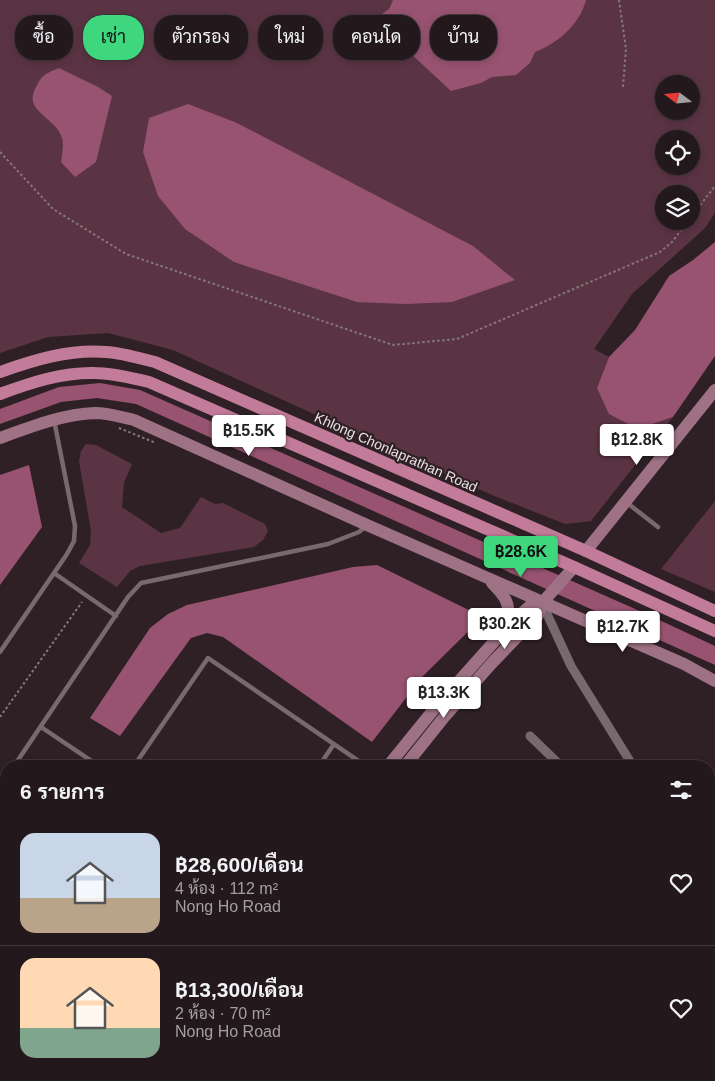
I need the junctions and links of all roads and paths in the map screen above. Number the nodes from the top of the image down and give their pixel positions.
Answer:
1 (619, 0) edge
2 (623, 87) dead end
3 (0, 152) edge
4 (715, 186) edge
5 (700, 205) edge
6 (681, 230) edge
7 (0, 372) edge
8 (0, 394) edge
9 (713, 396) edge
10 (54, 420) junction
11 (113, 427) dead end
12 (0, 438) edge
13 (160, 445) dead end
14 (625, 502) junction
15 (367, 526) junction
16 (658, 527) dead end
17 (586, 551) junction
18 (574, 567) junction
19 (54, 573) junction
20 (489, 579) junction
21 (86, 596) junction
22 (542, 603) junction
23 (715, 611) edge
24 (116, 616) junction
25 (509, 625) junction
26 (715, 631) edge
27 (0, 652) edge
28 (715, 681) edge
29 (0, 717) edge
30 (41, 727) junction
31 (530, 736) dead end
32 (334, 744) junction
33 (18, 760) edge
34 (90, 760) edge
35 (138, 760) edge
36 (324, 760) edge
37 (357, 760) edge
38 (393, 760) edge
39 (410, 760) edge
40 (555, 760) edge
41 (629, 760) edge

1 - 2 path
3 - 6 path
4 - 5 path
7 - 17 main road, Khlong Chonlaprathan Road
8 - 18 main road
9 - 14 main road
10 - 12 main road
10 - 15 main road
10 - 19 lane
11 - 13 path
14 - 16 lane
14 - 17 main road
15 - 20 main road
15 - 24 lane
17 - 18 main road
17 - 23 main road, Khlong Chonlaprathan Road
18 - 22 main road
18 - 26 main road
19 - 21 lane
19 - 27 lane
20 - 22 main road
20 - 25 main road
21 - 24 lane
21 - 29 path
22 - 25 main road
22 - 28 main road
22 - 39 main road
22 - 41 street
24 - 30 lane
25 - 38 main road
30 - 33 lane
30 - 34 lane
31 - 40 street
32 - 35 lane
32 - 36 lane
32 - 37 lane

